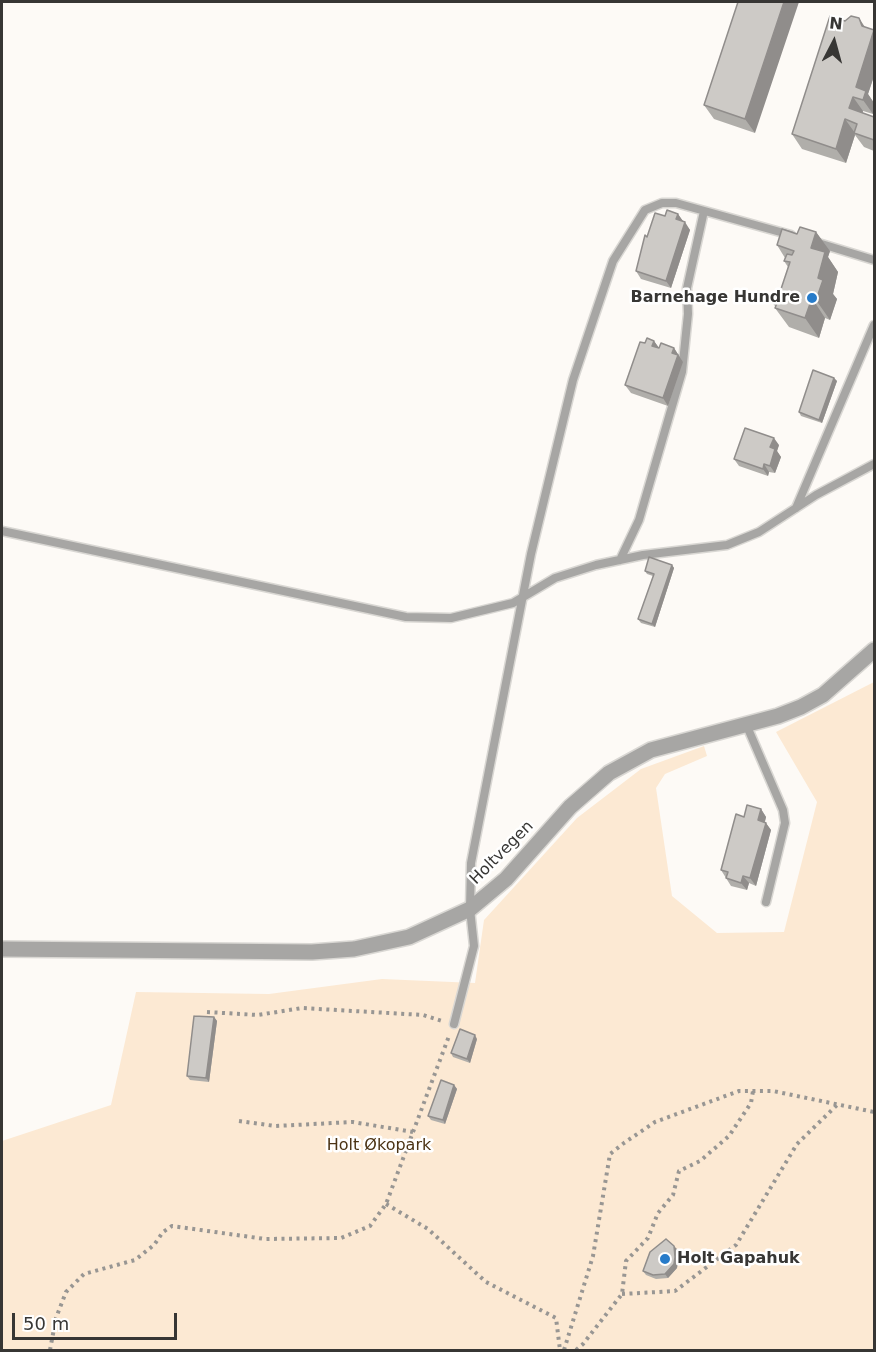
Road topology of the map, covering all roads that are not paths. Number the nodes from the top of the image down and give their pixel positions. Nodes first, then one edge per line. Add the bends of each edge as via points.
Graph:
1 (704, 211) junction
2 (795, 236) edge
3 (807, 240) edge
4 (874, 260) edge
5 (874, 325) edge
6 (874, 464) edge
7 (796, 509) junction
8 (2, 531) edge
9 (620, 560) junction
10 (525, 596) junction
11 (874, 650) edge
12 (746, 724) junction
13 (766, 902) dead end
14 (470, 909) junction
15 (2, 949) edge
16 (454, 1024) road end

1 - 2 lane
1 - 9 lane via 687,288 682,372 639,520
1 - 10 lane via 676,203 653,205 638,219 614,261 573,380 531,554
3 - 4 lane
5 - 7 lane
6 - 7 lane
7 - 9 lane via 759,532 727,545
8 - 10 lane via 406,617 472,615
9 - 10 lane via 555,578
10 - 14 lane via 471,863
11 - 12 street, Holtvegen via 823,695 778,716
12 - 13 lane via 785,823
12 - 14 street, Holtvegen via 651,750 609,773 570,807 506,879
14 - 15 street, Holtvegen via 409,937 354,949
14 - 16 lane via 474,946

